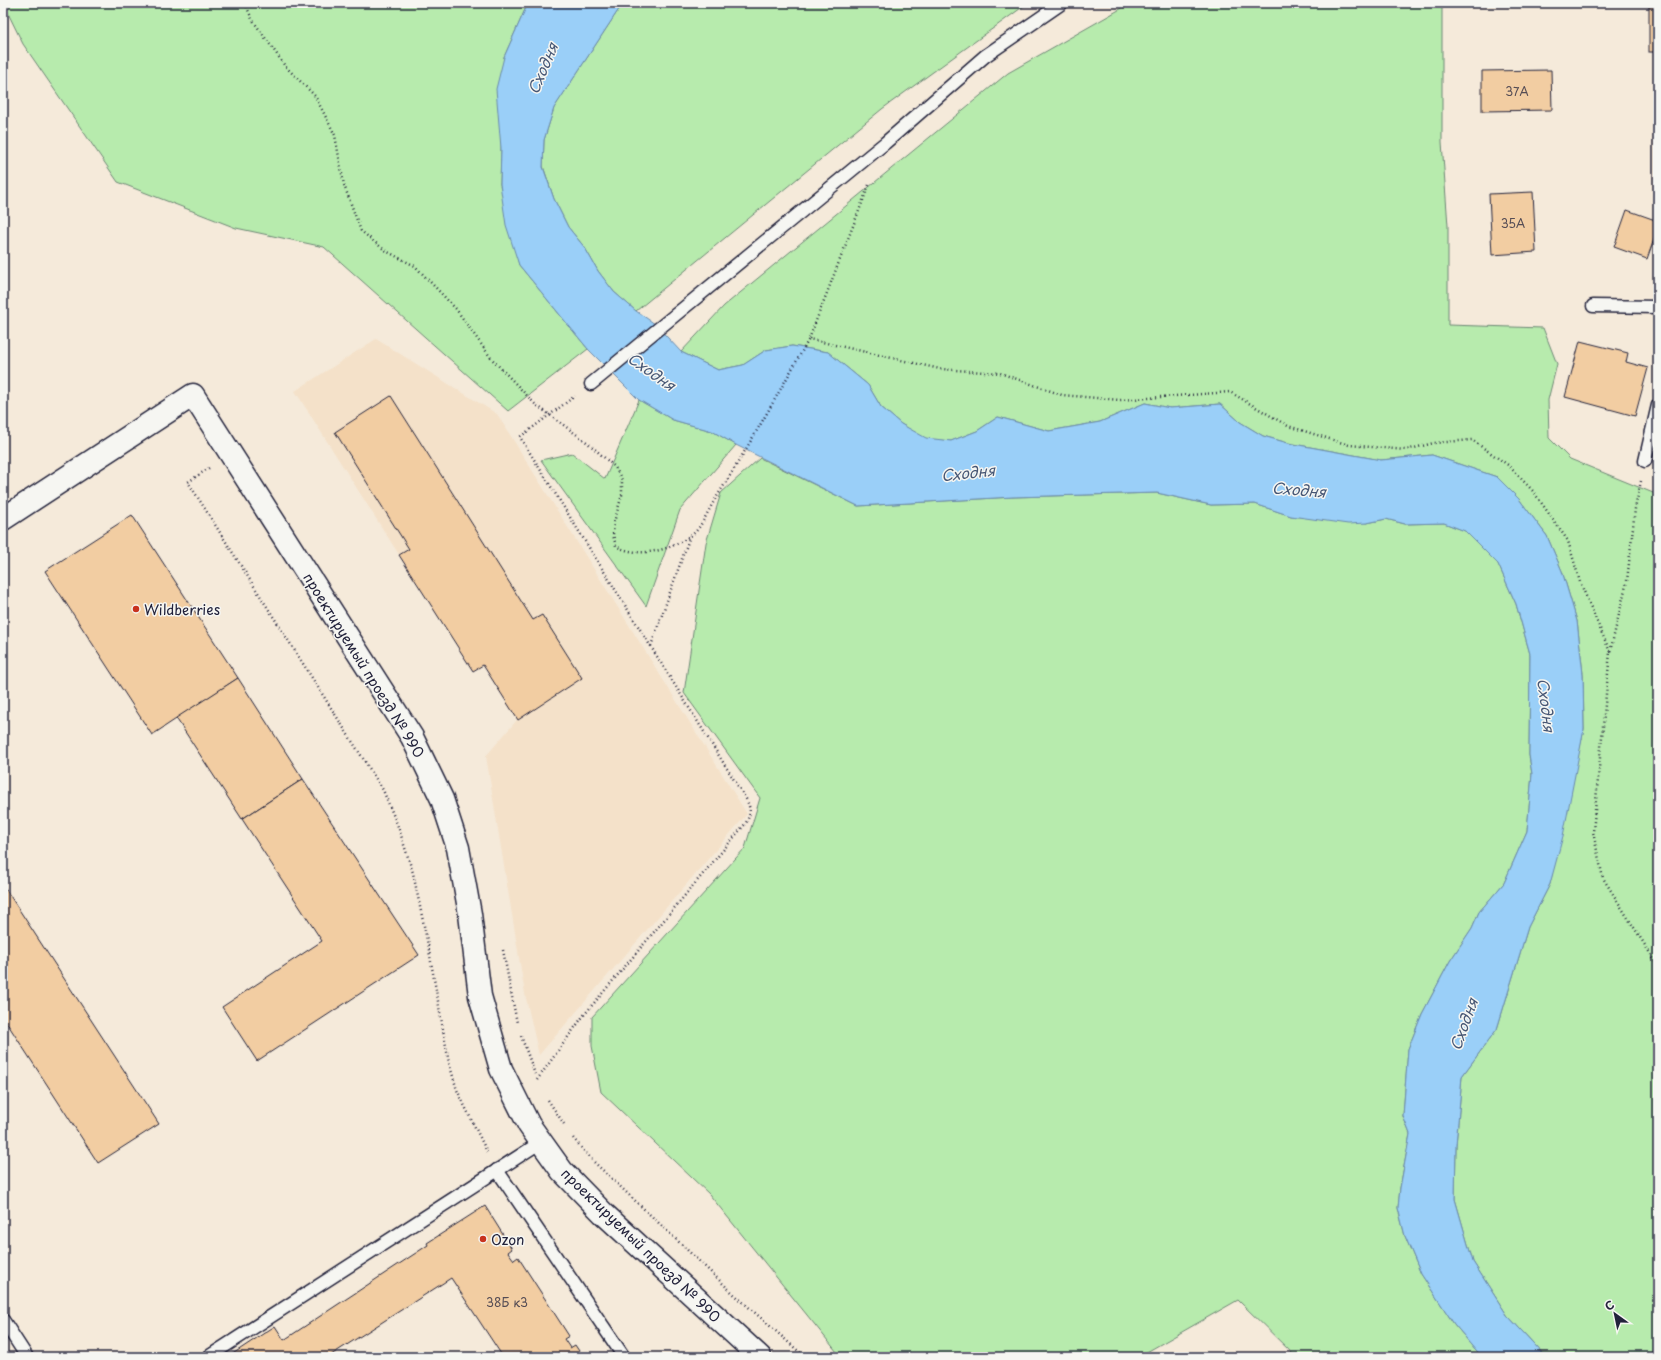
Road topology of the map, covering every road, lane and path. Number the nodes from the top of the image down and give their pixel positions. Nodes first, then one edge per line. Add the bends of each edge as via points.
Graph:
1 (245, 3) edge
2 (1062, 3) edge
3 (885, 143) junction
4 (1593, 306) dead end
5 (1658, 308) edge
6 (810, 339) junction
7 (591, 384) joint
8 (1658, 404) edge
9 (550, 415) junction
10 (1645, 461) joint
11 (3, 519) edge
12 (690, 535) junction
13 (651, 647) junction
14 (1610, 652) junction
15 (1658, 966) edge
16 (537, 1080) dead end
17 (541, 1142) junction
18 (497, 1170) junction
19 (3, 1320) edge
20 (27, 1357) edge
21 (208, 1357) edge
22 (624, 1357) edge
23 (760, 1357) edge

1 - 9 path via 252,19 285,66 315,96 335,135 344,185 361,231 386,251 414,266 456,309 491,358 535,404
2 - 3 lane via 985,56
3 - 6 path
3 - 7 lane
4 - 5 lane
6 - 12 path via 740,461 694,534
6 - 14 path via 940,369 1000,373 1062,395 1120,400 1230,392 1288,426 1349,445 1406,450 1434,442 1472,440 1508,465 1533,492 1568,541 1580,582
7 - 9 path
8 - 10 lane
9 - 12 path via 615,467 622,480 622,495 614,522 613,536 616,546 627,552 653,552
9 - 13 path via 520,437
10 - 14 path via 1635,509 1627,581
11 - 17 street, проектируемый проезд № 990 via 193,395 412,737 442,800 458,848 470,914 480,996 501,1069 528,1125
12 - 13 path
13 - 16 path via 746,799 751,814 584,1015
14 - 15 path via 1594,832 1603,878
17 - 18 lane
17 - 23 street, проектируемый проезд № 990 via 562,1171 603,1213
18 - 21 lane
18 - 22 lane
19 - 20 lane

